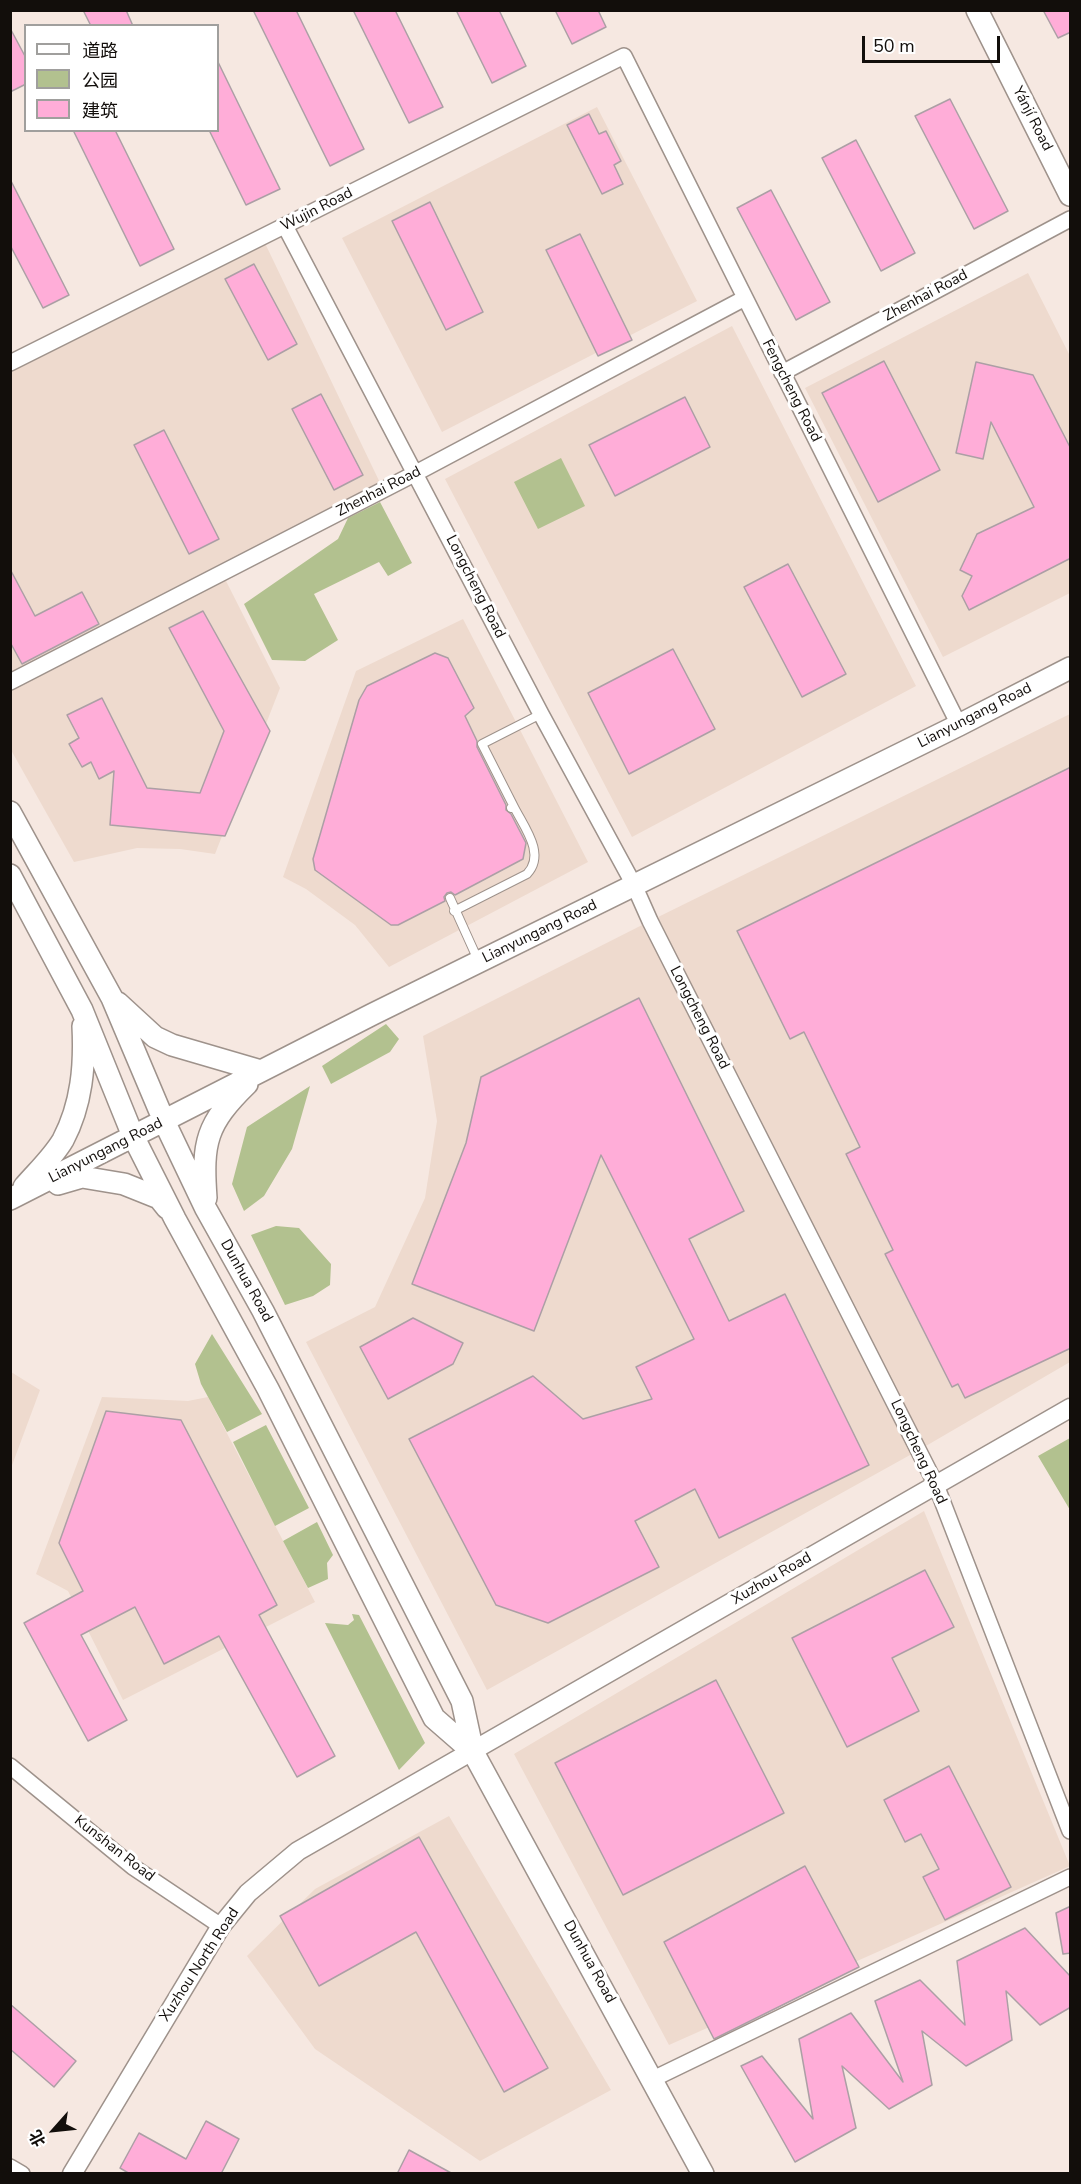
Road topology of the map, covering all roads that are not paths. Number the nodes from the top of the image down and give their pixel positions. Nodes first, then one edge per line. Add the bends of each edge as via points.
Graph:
1 (977, 10) edge
2 (624, 56) joint
3 (1071, 195) edge
4 (1071, 219) edge
5 (285, 226) junction
6 (745, 298) junction
7 (10, 363) edge
8 (782, 374) junction
9 (416, 473) junction
10 (1071, 668) edge
11 (10, 682) edge
12 (541, 714) junction
13 (959, 725) junction
14 (10, 812) edge
15 (10, 875) edge
16 (634, 885) junction
17 (450, 898) dead end
18 (454, 911) junction
19 (479, 962) junction
20 (112, 998) junction
21 (82, 1010) junction
22 (261, 1071) junction
23 (164, 1121) junction
24 (133, 1136) junction
25 (14, 1197) edge
26 (206, 1209) junction
27 (175, 1219) junction
28 (1071, 1408) edge
29 (936, 1485) junction
30 (473, 1752) junction
31 (10, 1766) edge
32 (1071, 1831) edge
33 (1071, 1877) edge
34 (221, 1926) junction
35 (653, 2079) junction
36 (10, 2168) edge
37 (22, 2174) edge
38 (72, 2174) edge
39 (703, 2174) edge

1 - 3 main road, Yánjí Road
2 - 5 street, Wujin Road
2 - 6 street, Fengcheng Road
4 - 8 street, Zhenhai Road
5 - 7 street, Wujin Road
5 - 9 street, Longcheng Road
6 - 8 street, Fengcheng Road
6 - 9 street, Zhenhai Road
8 - 13 street, Fengcheng Road
9 - 11 street, Zhenhai Road
9 - 12 street, Longcheng Road
10 - 13 main road, Lianyungang Road
12 - 16 street, Longcheng Road
12 - 18 lane via 482,744 536,852 533,868
13 - 16 main road, Lianyungang Road
14 - 20 main road, Dunhua Road
15 - 21 main road, Dunhua Road
16 - 19 main road, Lianyungang Road
16 - 29 street, Longcheng Road
17 - 18 lane
18 - 19 lane
19 - 22 main road, Lianyungang Road
20 - 22 main road via 155,1037
20 - 23 main road, Dunhua Road
21 - 24 main road, Dunhua Road
21 - 25 main road via 84,1058 80,1095 63,1140
22 - 23 main road, Lianyungang Road
22 - 26 main road via 231,1101 208,1134 204,1163
23 - 24 main road, Lianyungang Road
23 - 26 main road, Dunhua Road
24 - 25 main road, Lianyungang Road
24 - 27 main road, Dunhua Road
25 - 27 main road via 82,1177 124,1184 159,1198
26 - 30 main road, Dunhua Road via 263,1311 462,1701
27 - 30 main road, Dunhua Road via 268,1389 434,1718
28 - 29 street, Xuzhou Road
29 - 30 street, Xuzhou Road
29 - 32 street, Longcheng Road
30 - 34 street, Xuzhou North Road via 297,1851 248,1893
30 - 35 main road, Dunhua Road
31 - 34 street, Kunshan Road via 133,1867
33 - 35 street
34 - 38 street, Xuzhou North Road
35 - 39 main road, Dunhua Road
36 - 37 street

